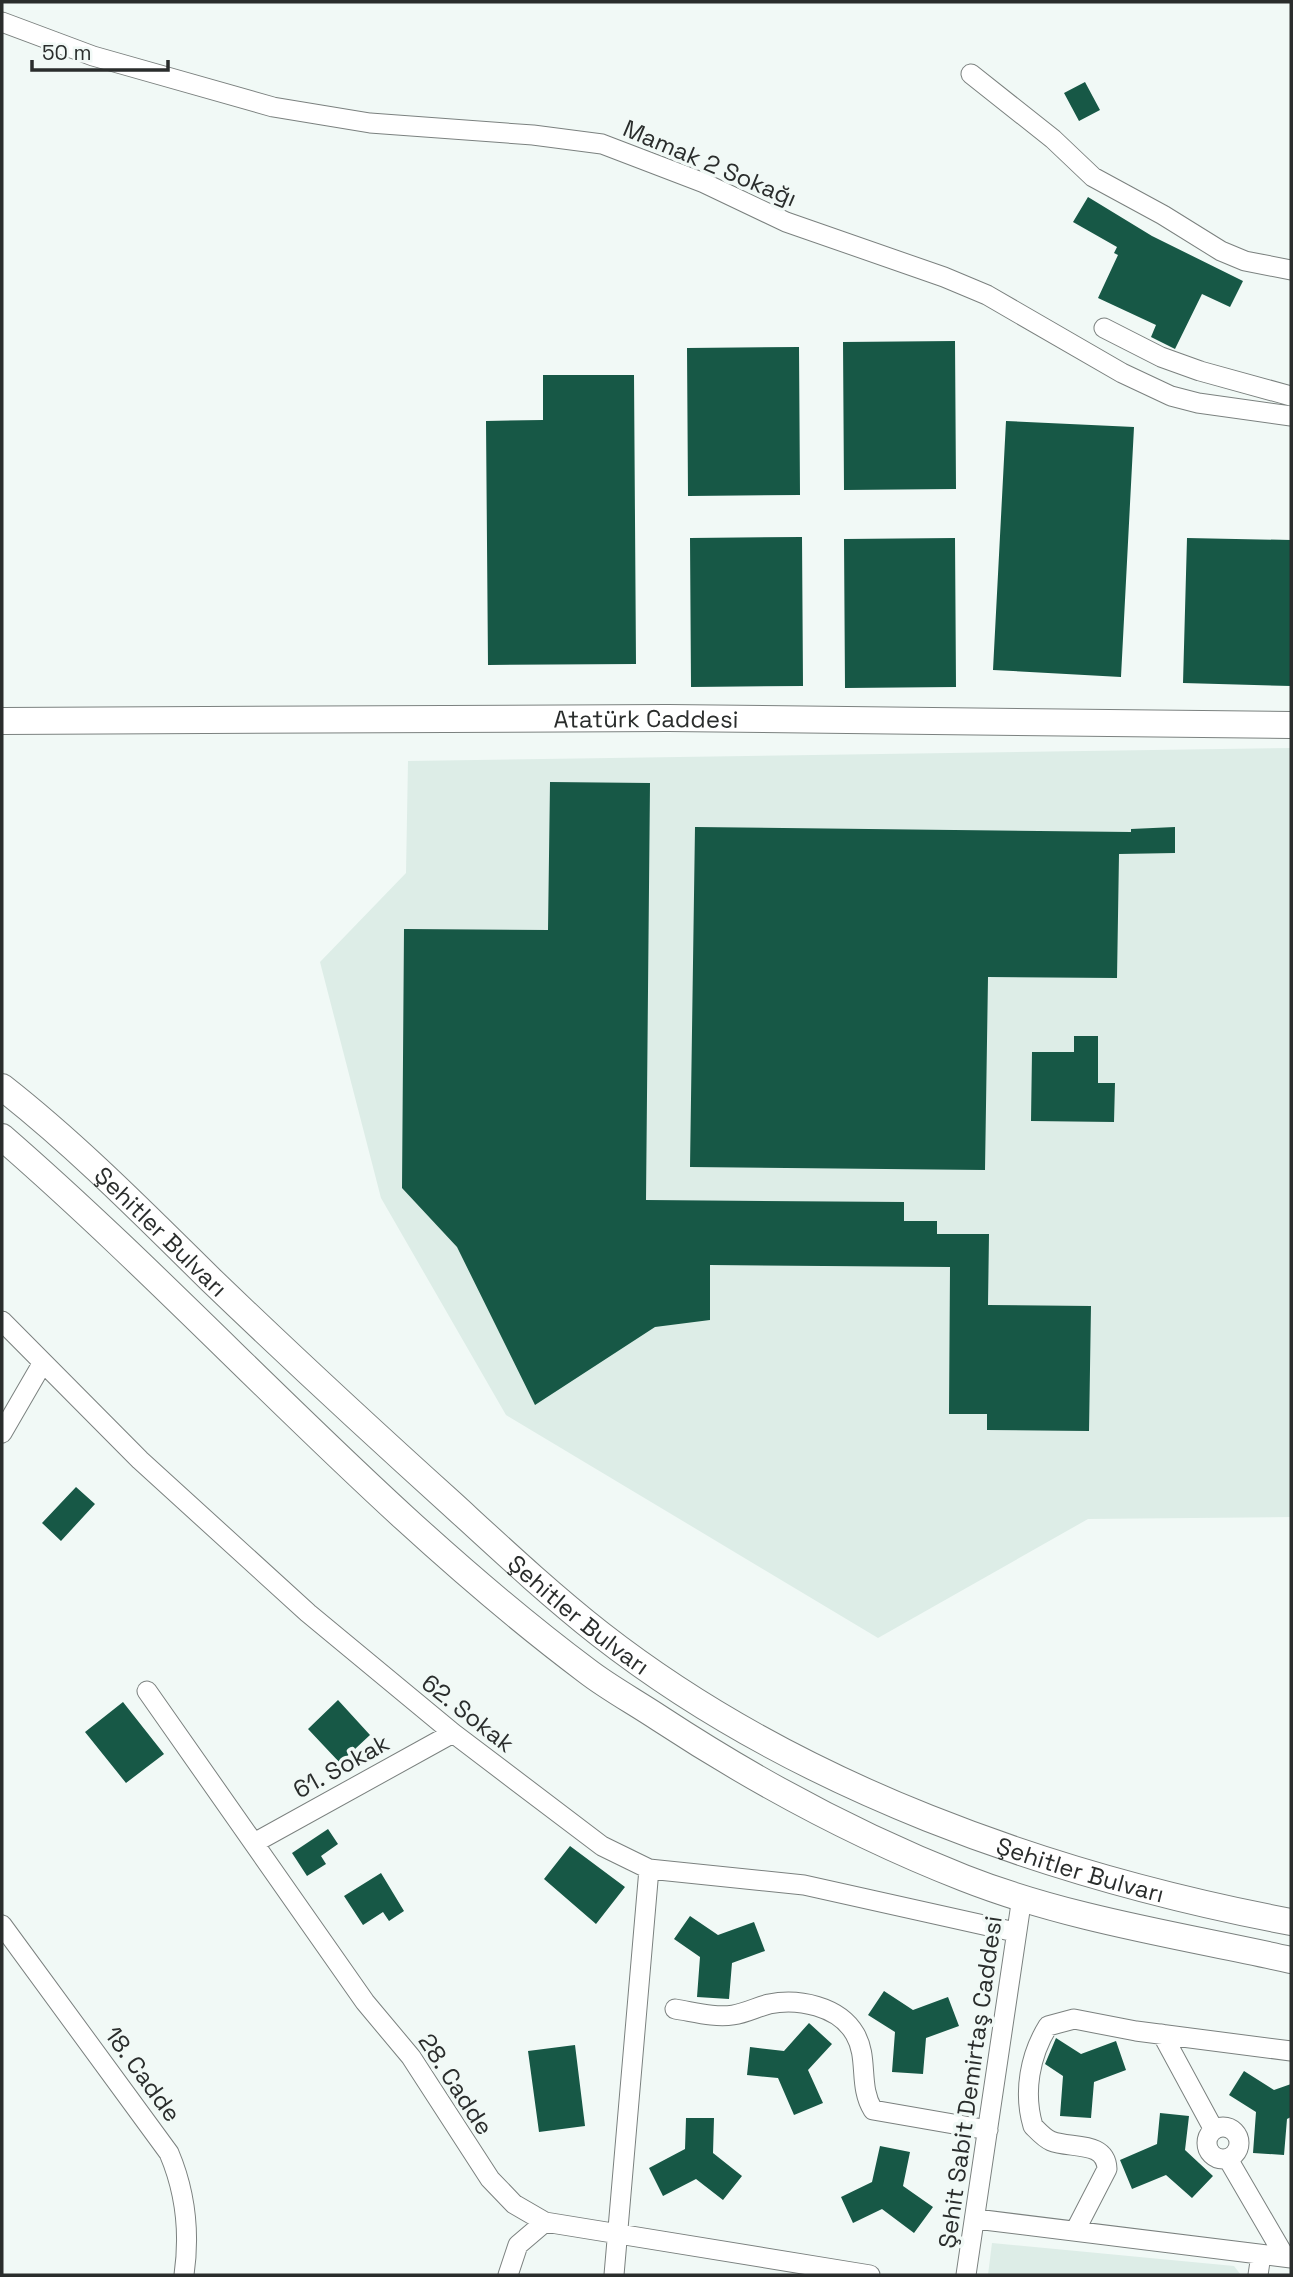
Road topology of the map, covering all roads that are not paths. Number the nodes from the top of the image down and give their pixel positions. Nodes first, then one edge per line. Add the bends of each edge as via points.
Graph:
1 (2, 22) edge
2 (971, 74) dead end
3 (1291, 270) edge
4 (1104, 328) dead end
5 (1291, 396) edge
6 (1291, 416) edge
7 (2, 721) edge
8 (1291, 725) edge
9 (2, 1087) edge
10 (2, 1137) edge
11 (2, 1321) edge
12 (42, 1364) junction
13 (2, 1433) edge
14 (147, 1692) dead end
15 (453, 1733) junction
16 (254, 1843) junction
17 (649, 1868) junction
18 (1022, 1897) junction
19 (1291, 1922) edge
20 (2, 1925) edge
21 (1014, 1932) junction
22 (1291, 1960) edge
23 (675, 2009) dead end
24 (1162, 2034) junction
25 (1291, 2051) edge
26 (988, 2130) junction
27 (976, 2219) junction
28 (545, 2222) junction
29 (1074, 2231) junction
30 (620, 2234) junction
31 (1261, 2255) junction
32 (1288, 2258) edge
33 (184, 2275) edge
34 (508, 2275) edge
35 (614, 2275) edge
36 (870, 2275) edge
37 (966, 2275) edge
38 (1258, 2275) edge

1 - 6 street, Mamak 2 Sokağı via 93,56 273,107 370,123 602,144 704,183 786,222 987,295 1171,396
2 - 3 street via 1093,177 1221,251
4 - 5 street via 1174,362
7 - 8 main road, Atatürk Caddesi via 626,718
9 - 19 main road, Şehitler Bulvarı via 105,1177 290,1355 538,1582 602,1636 660,1675 810,1764 922,1816 1054,1864 1222,1909
10 - 18 main road, Şehitler Bulvarı via 83,1207 451,1559 590,1674 787,1796 924,1861
11 - 12 street, 62. Sokak
12 - 13 street
12 - 15 street, 62. Sokak via 214,1530
14 - 16 street, 28. Cadde
15 - 16 street, 61. Sokak
15 - 17 street, 62. Sokak via 602,1846
16 - 28 street, 28. Cadde via 365,2002 411,2057 490,2179 514,2204
17 - 21 street, 62. Sokak via 804,1885
17 - 30 street
18 - 21 street, Şehit Sabit Demirtaş Caddesi
18 - 22 main road, Şehitler Bulvarı
20 - 33 street, 18. Cadde via 169,2153 179,2177 187,2222
21 - 26 street, Şehit Sabit Demirtaş Caddesi
23 - 26 street via 733,2015 768,2004 793,2001 814,2005 853,2030 863,2055 866,2099 873,2110
24 - 25 street
24 - 29 street via 1059,2020 1048,2025 1034,2050 1033,2126 1049,2141 1097,2150 1107,2161
24 - 32 street via 1214,2130 1230,2129 1237,2136 1237,2152 1228,2159
26 - 27 street, Şehit Sabit Demirtaş Caddesi
27 - 29 street
27 - 37 street, Şehit Sabit Demirtaş Caddesi
28 - 30 street, 28. Cadde
28 - 34 street via 518,2245
29 - 31 street
30 - 35 street
30 - 36 street, 28. Cadde
31 - 32 street
31 - 38 street

